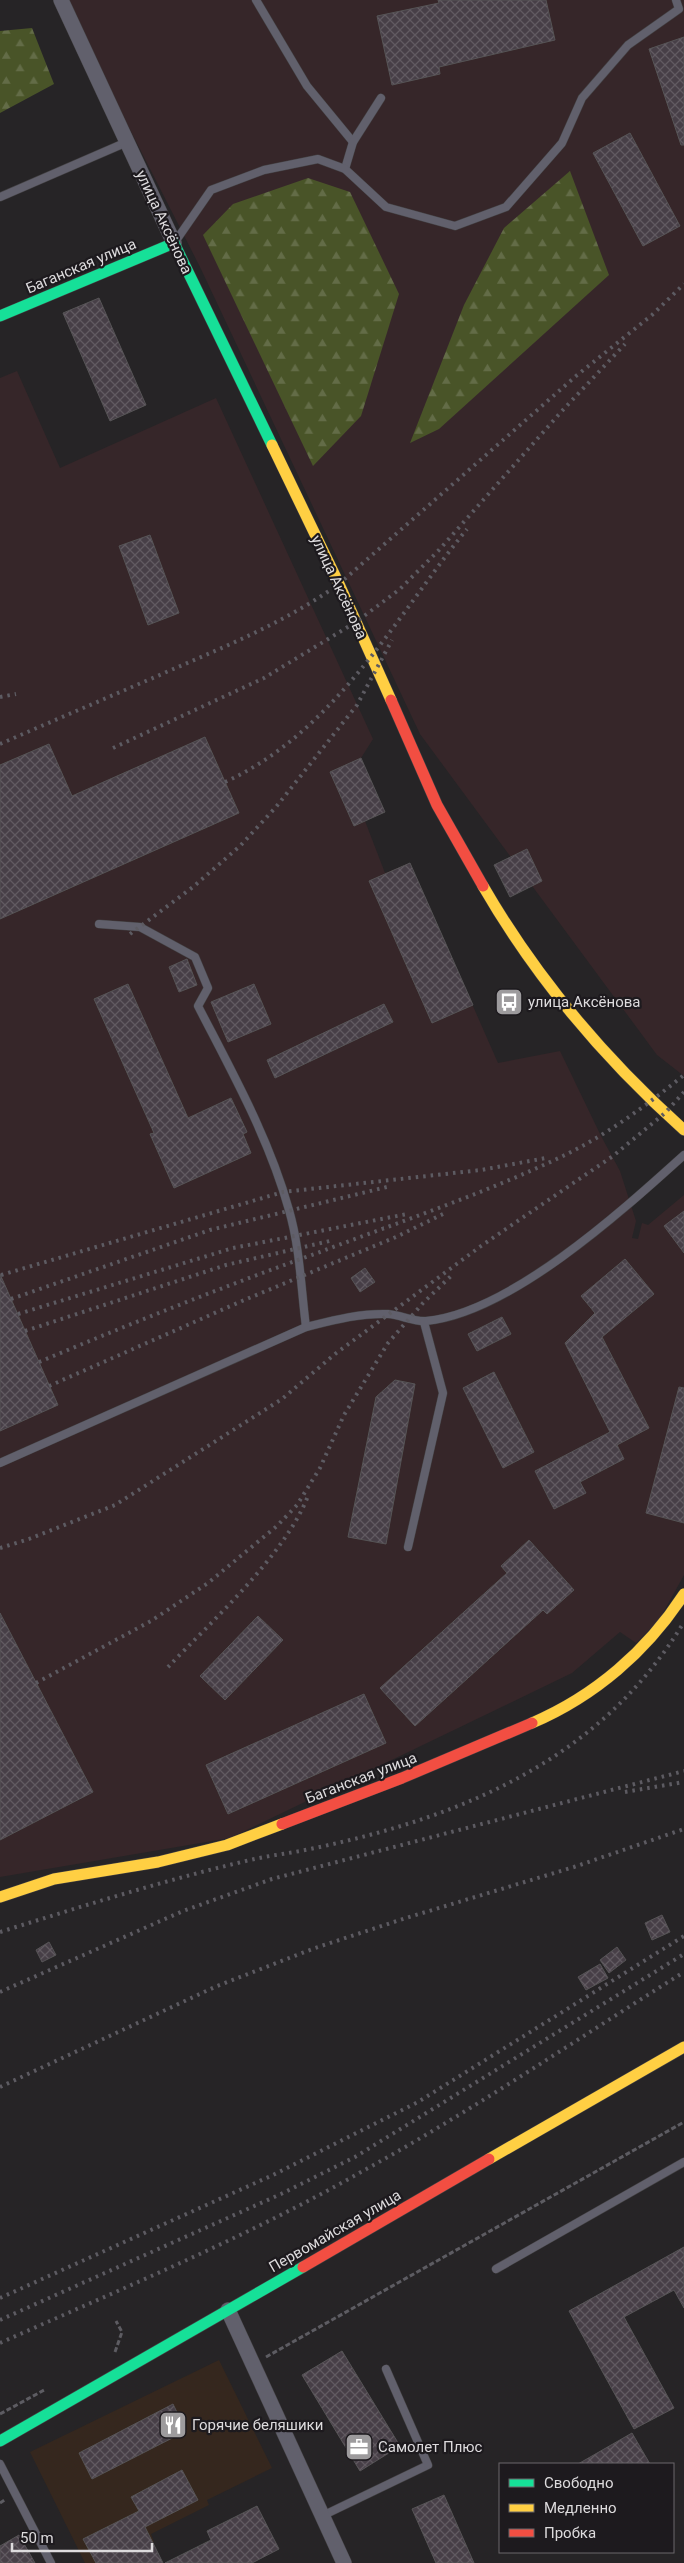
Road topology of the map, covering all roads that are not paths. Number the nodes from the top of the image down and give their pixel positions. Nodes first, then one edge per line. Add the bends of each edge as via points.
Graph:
1 (61, 0) edge
2 (256, 0) edge
3 (676, 0) edge
4 (381, 98) dead end
5 (127, 142) junction
6 (353, 142) junction
7 (345, 169) junction
8 (0, 197) edge
9 (174, 243) junction
10 (0, 316) edge
11 (99, 924) dead end
12 (684, 1130) edge
13 (684, 1155) edge
14 (424, 1322) junction
15 (306, 1327) junction
16 (0, 1464) edge
17 (408, 1547) dead end
18 (684, 1594) edge
19 (0, 1897) edge
20 (684, 2047) edge
21 (684, 2162) edge
22 (496, 2269) dead end
23 (228, 2310) junction
24 (386, 2369) dead end
25 (0, 2441) edge
26 (0, 2464) edge
27 (322, 2516) junction
28 (51, 2563) edge
29 (344, 2563) edge

1 - 5 street, улица Аксёнова
2 - 6 lane via 307,86
3 - 7 lane via 679,9 628,45 582,98 562,143 506,207 455,226 386,207
4 - 6 lane
5 - 8 lane
5 - 9 street, улица Аксёнова
6 - 7 lane
7 - 9 lane via 318,159 264,170 210,190
9 - 10 street, Баганская улица
9 - 12 street, улица Аксёнова via 338,584 437,805 502,918 590,1035
11 - 15 lane via 140,927 195,957 208,988 198,1006 250,1108 290,1211 296,1236
13 - 14 lane via 567,1253 520,1284 467,1311
14 - 15 lane via 390,1314 352,1315
14 - 17 lane via 443,1393
15 - 16 lane
18 - 19 street, Баганская улица via 665,1623 637,1653 590,1692 555,1713 402,1778 227,1845 158,1862 54,1879
20 - 23 street, Первомайская улица
21 - 22 lane
23 - 25 street, Первомайская улица
23 - 27 street
24 - 27 lane via 428,2465
26 - 28 lane
27 - 29 street

